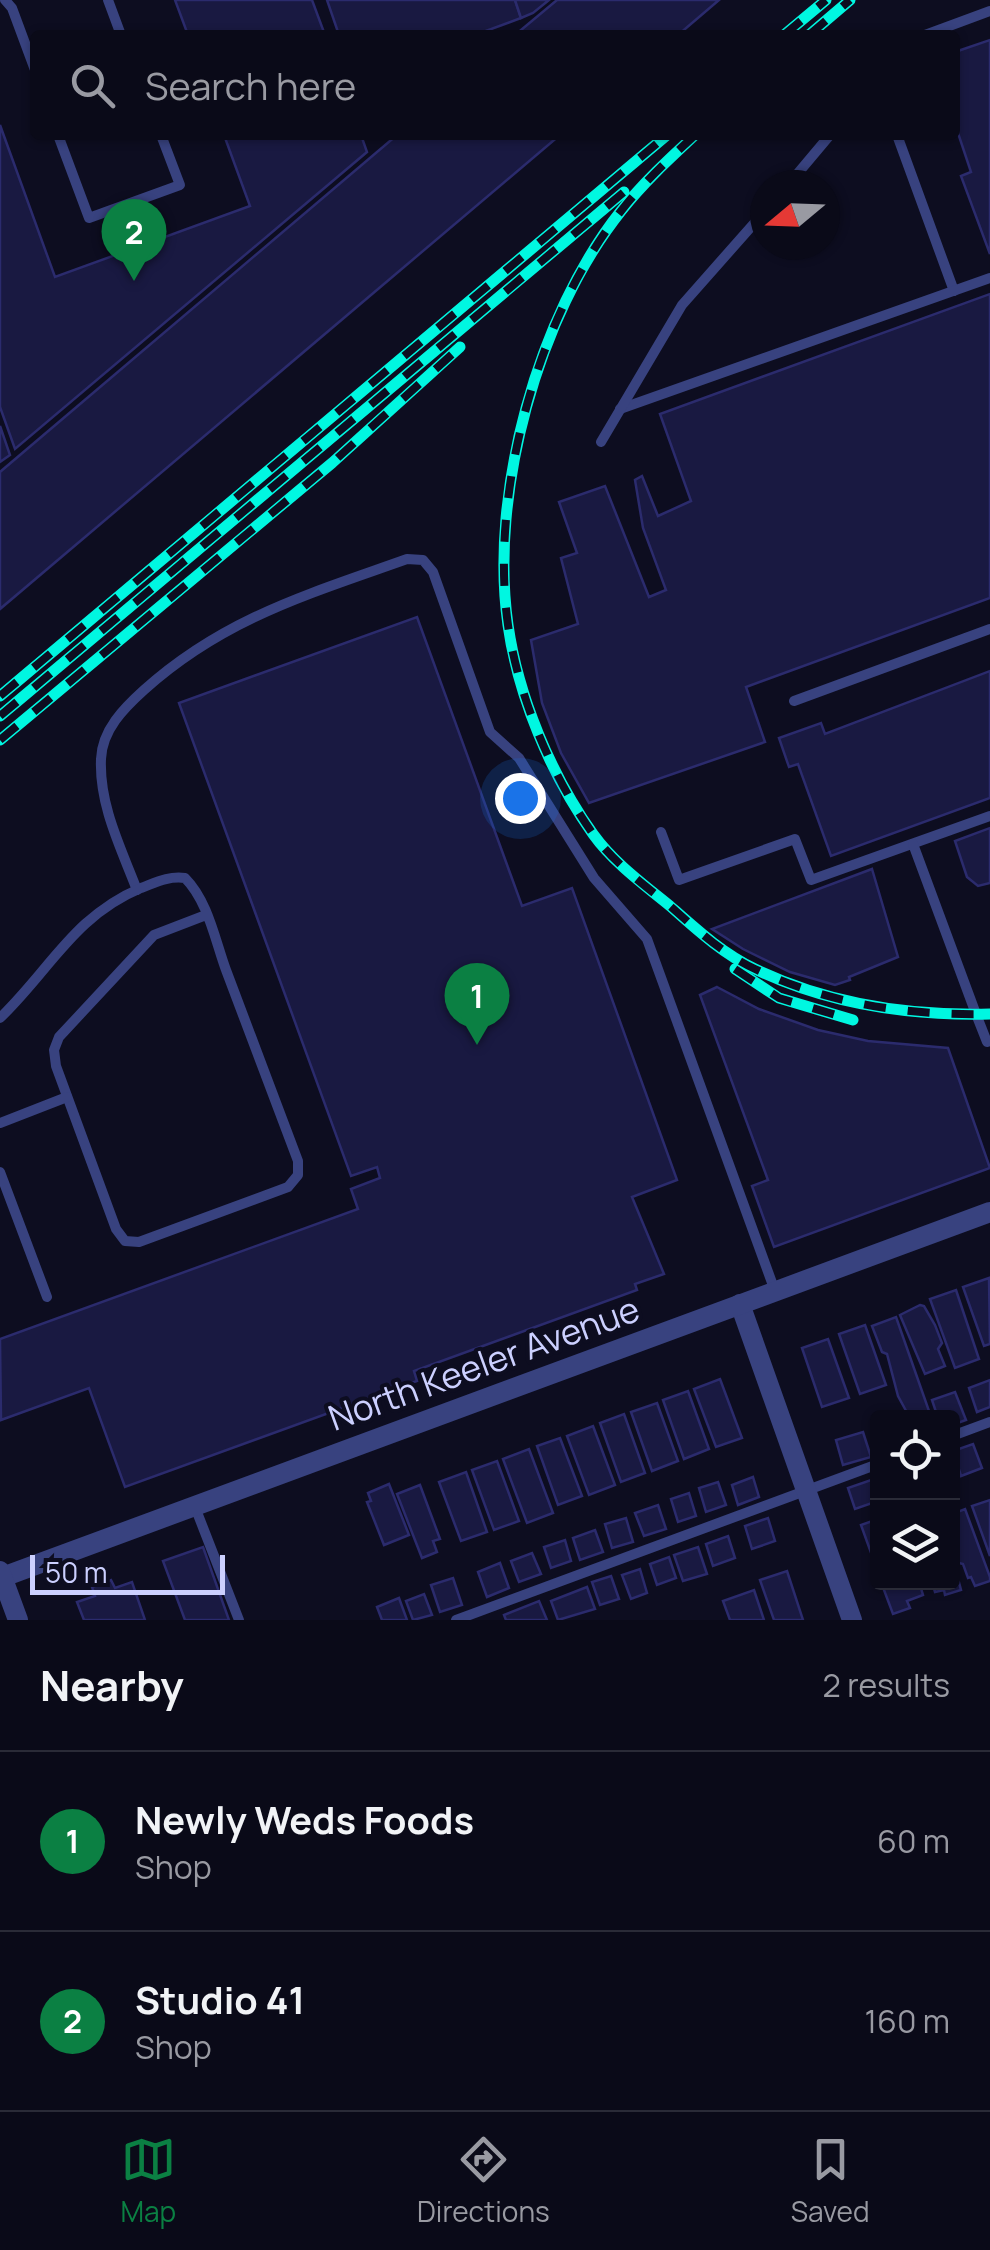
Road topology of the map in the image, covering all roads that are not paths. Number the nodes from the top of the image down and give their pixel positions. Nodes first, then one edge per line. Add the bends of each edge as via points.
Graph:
1 (5, 0) edge
2 (108, 0) edge
3 (990, 12) edge
4 (120, 30) edge
5 (938, 30) edge
6 (30, 57) edge
7 (60, 140) edge
8 (162, 140) edge
9 (826, 140) edge
10 (898, 140) edge
11 (801, 170) edge
12 (750, 228) edge
13 (990, 278) edge
14 (954, 291) junction
15 (620, 409) junction
16 (601, 442) dead end
17 (990, 629) edge
18 (794, 701) dead end
19 (990, 816) edge
20 (661, 832) dead end
21 (913, 844) junction
22 (137, 890) junction
23 (206, 916) junction
24 (0, 1018) edge
25 (990, 1041) edge
26 (67, 1097) junction
27 (0, 1123) edge
28 (0, 1172) edge
29 (990, 1212) edge
30 (774, 1292) junction
31 (46, 1298) dead end
32 (740, 1304) junction
33 (990, 1422) edge
34 (960, 1433) edge
35 (870, 1467) edge
36 (806, 1490) junction
37 (195, 1506) junction
38 (1, 1576) edge
39 (18, 1620) edge
40 (239, 1620) edge
41 (456, 1620) edge
42 (852, 1620) edge

1 - 6 lane
2 - 4 lane
3 - 5 lane
7 - 8 lane via 88,218 180,185
9 - 11 lane
10 - 14 lane
12 - 15 lane via 682,305
13 - 14 lane
14 - 15 lane
15 - 16 lane
17 - 18 lane
19 - 21 lane
20 - 21 lane via 679,880 795,839 811,880
21 - 25 lane
22 - 23 lane via 170,876 185,878
22 - 24 lane via 90,916
22 - 30 lane via 104,802 101,755 118,714 181,657 264,610 407,559 423,560 490,732 520,758 594,878 647,940
23 - 26 lane via 154,935 60,1037 54,1050
23 - 26 lane via 298,1175 288,1187 139,1242 125,1241
26 - 27 lane
28 - 31 lane
29 - 30 street, North Keeler Avenue
30 - 32 street, North Keeler Avenue
32 - 36 street
32 - 37 street, North Keeler Avenue
33 - 34 lane
35 - 36 lane
36 - 41 lane
36 - 42 street
37 - 38 street, North Keeler Avenue
37 - 40 lane
38 - 39 street

